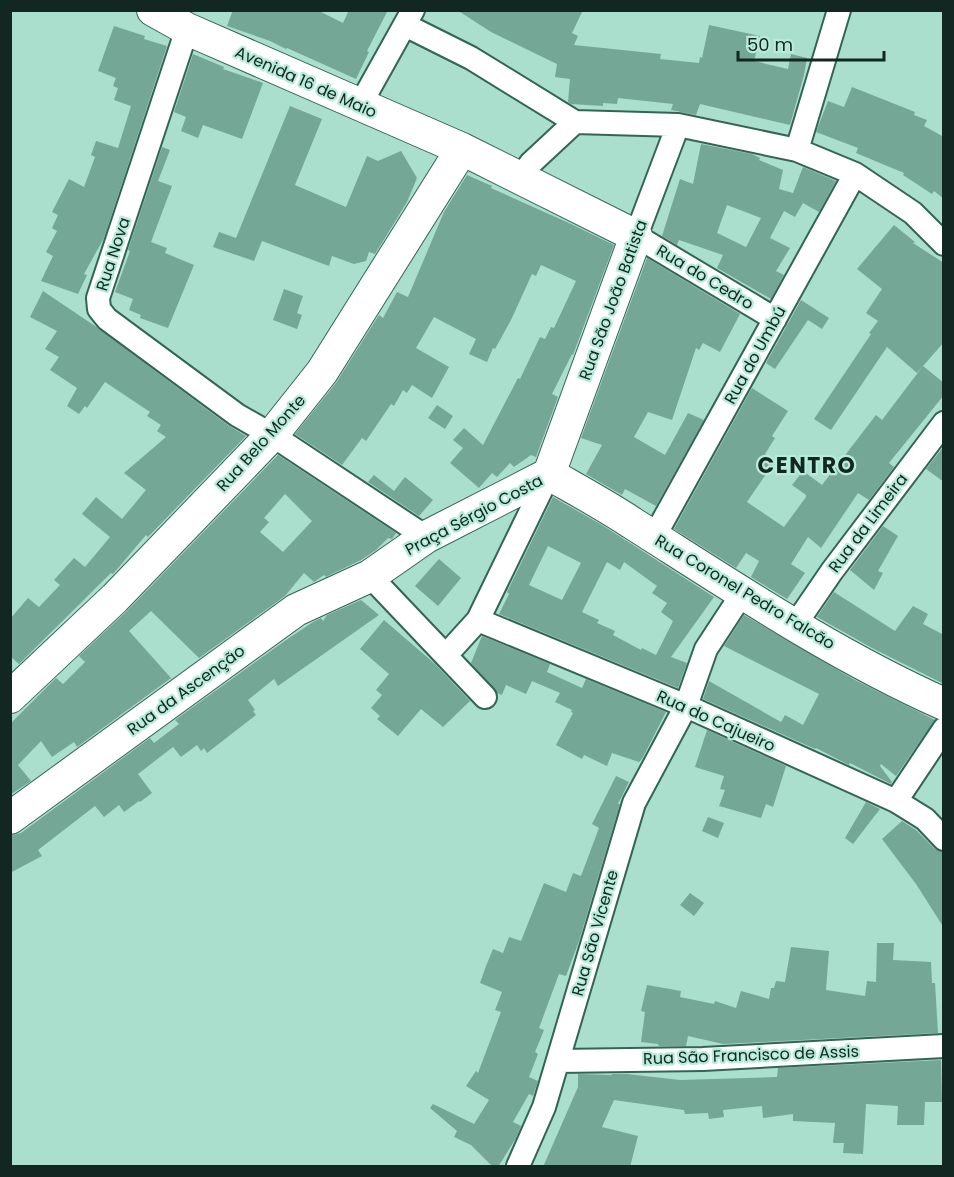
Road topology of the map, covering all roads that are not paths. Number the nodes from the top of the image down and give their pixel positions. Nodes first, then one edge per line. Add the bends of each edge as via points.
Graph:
1 (153, 10) edge
2 (839, 10) edge
3 (409, 18) edge
4 (187, 29) junction
5 (360, 105) junction
6 (575, 122) junction
7 (678, 125) junction
8 (462, 149) junction
9 (797, 150) junction
10 (855, 174) junction
11 (520, 178) junction
12 (636, 236) junction
13 (944, 244) edge
14 (775, 319) junction
15 (944, 423) edge
16 (272, 435) junction
17 (549, 474) junction
18 (426, 537) junction
19 (654, 537) junction
20 (370, 576) junction
21 (742, 594) junction
22 (478, 620) junction
23 (795, 625) junction
24 (445, 654) junction
25 (10, 697) edge
26 (484, 698) dead end
27 (944, 704) edge
28 (686, 706) junction
29 (944, 729) edge
30 (896, 801) junction
31 (10, 818) edge
32 (944, 839) edge
33 (944, 1047) edge
34 (558, 1061) junction
35 (519, 1167) edge

1 - 4 street, Avenida 16 de Maio
2 - 9 street
3 - 5 street
3 - 6 street
4 - 5 street, Avenida 16 de Maio
4 - 16 street, Rua Nova via 98,298 99,309 107,319 237,415
5 - 8 street, Avenida 16 de Maio
6 - 7 street
6 - 11 street
7 - 9 street
7 - 12 street, Rua São João Batista
8 - 11 street, Avenida 16 de Maio
8 - 16 street, Rua Belo Monte via 322,372
9 - 10 street
10 - 13 street via 913,213
10 - 14 street, Rua do Umbú
11 - 12 street, Avenida 16 de Maio
12 - 14 street, Rua do Cedro
12 - 17 street, Rua São João Batista
14 - 19 street, Rua do Umbú
15 - 23 street, Rua da Limeira
16 - 18 street
16 - 25 street, Rua Belo Monte via 115,598
17 - 18 street, Praça Sérgio Costa
17 - 19 street, Rua Coronel Pedro Falcão
17 - 22 street
18 - 20 street, Praça Sérgio Costa
19 - 21 street, Rua Coronel Pedro Falcão
20 - 24 street
20 - 31 street, Rua da Ascenção via 296,610
21 - 23 street, Rua Coronel Pedro Falcão
21 - 28 street, Rua São Vicente via 706,649
22 - 24 street
22 - 28 street, Rua do Cajueiro
23 - 27 street, Rua Coronel Pedro Falcão
24 - 26 street
28 - 30 street, Rua do Cajueiro
28 - 34 street, Rua São Vicente via 634,803
29 - 30 street
30 - 32 street, Rua do Cajueiro via 925,819
33 - 34 street, Rua São Francisco de Assis via 703,1059
34 - 35 street, Rua São Vicente

